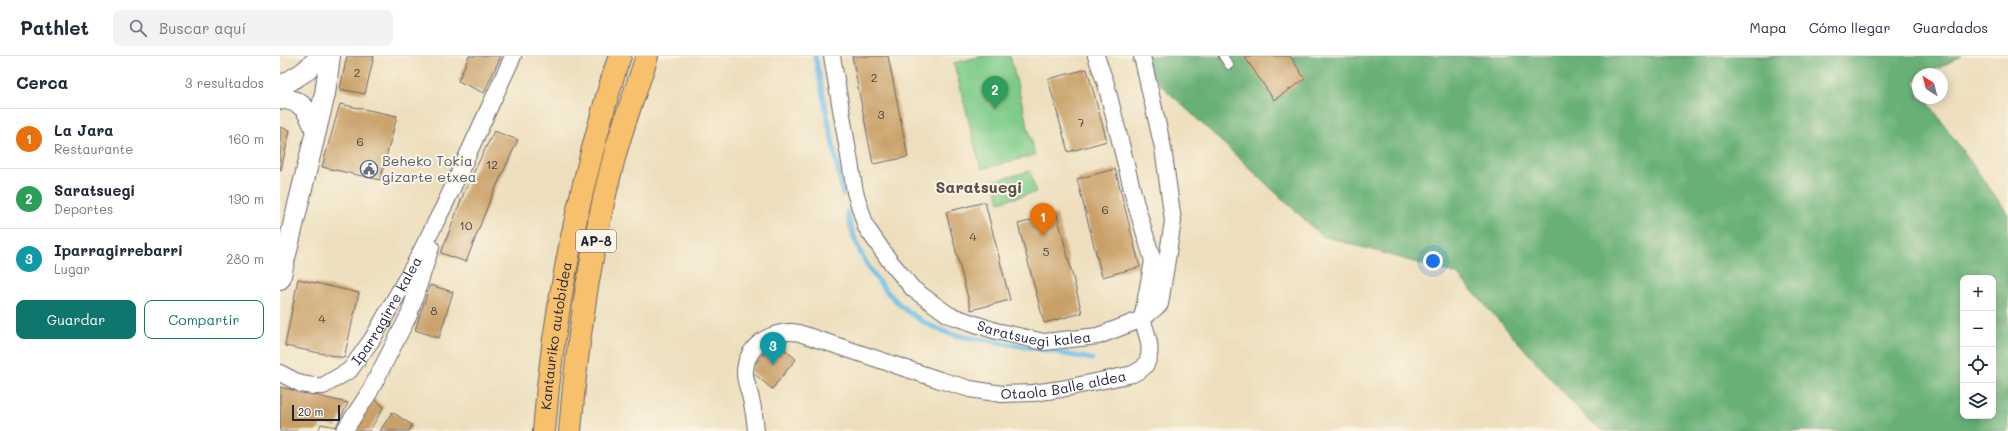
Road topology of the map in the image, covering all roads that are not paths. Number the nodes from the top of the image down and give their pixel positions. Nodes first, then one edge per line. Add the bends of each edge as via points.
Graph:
1 (321, 56) edge
2 (330, 56) edge
3 (513, 56) edge
4 (620, 56) edge
5 (647, 56) edge
6 (832, 56) edge
7 (1096, 56) edge
8 (1142, 56) edge
9 (1223, 56) edge
10 (1229, 65) dead end
11 (280, 87) edge
12 (280, 99) edge
13 (316, 131) junction
14 (445, 204) junction
15 (280, 279) edge
16 (1142, 319) junction
17 (280, 373) edge
18 (344, 431) edge
19 (544, 431) edge
20 (570, 431) edge
21 (756, 431) edge

1 - 11 street via 304,72
2 - 13 street via 325,94
3 - 14 street, Iparragirre kalea
4 - 19 highway, Kantauriko autobidea / AP-8 via 576,213 549,374
5 - 20 highway, Kantauriko autobidea / AP-8 via 615,154 594,250 580,334
6 - 16 street, Saratsuegi kalea via 855,192 866,227 913,289 949,315 996,331 1044,342 1098,336
7 - 16 street via 1106,84 1153,261
8 - 16 street via 1163,148 1173,221 1160,304
9 - 10 lane
12 - 13 street via 289,99 301,105 309,113
13 - 15 street
14 - 17 street, Iparragirre kalea via 373,338 350,370 323,386 301,384
14 - 18 street, Iparragirre kalea via 409,315 369,393
16 - 21 street, Otaola Balle aldea via 1149,338 1150,352 1144,367 1133,374 1033,393 1002,394 970,388 792,331 772,335 764,338 755,348 746,365 746,382

